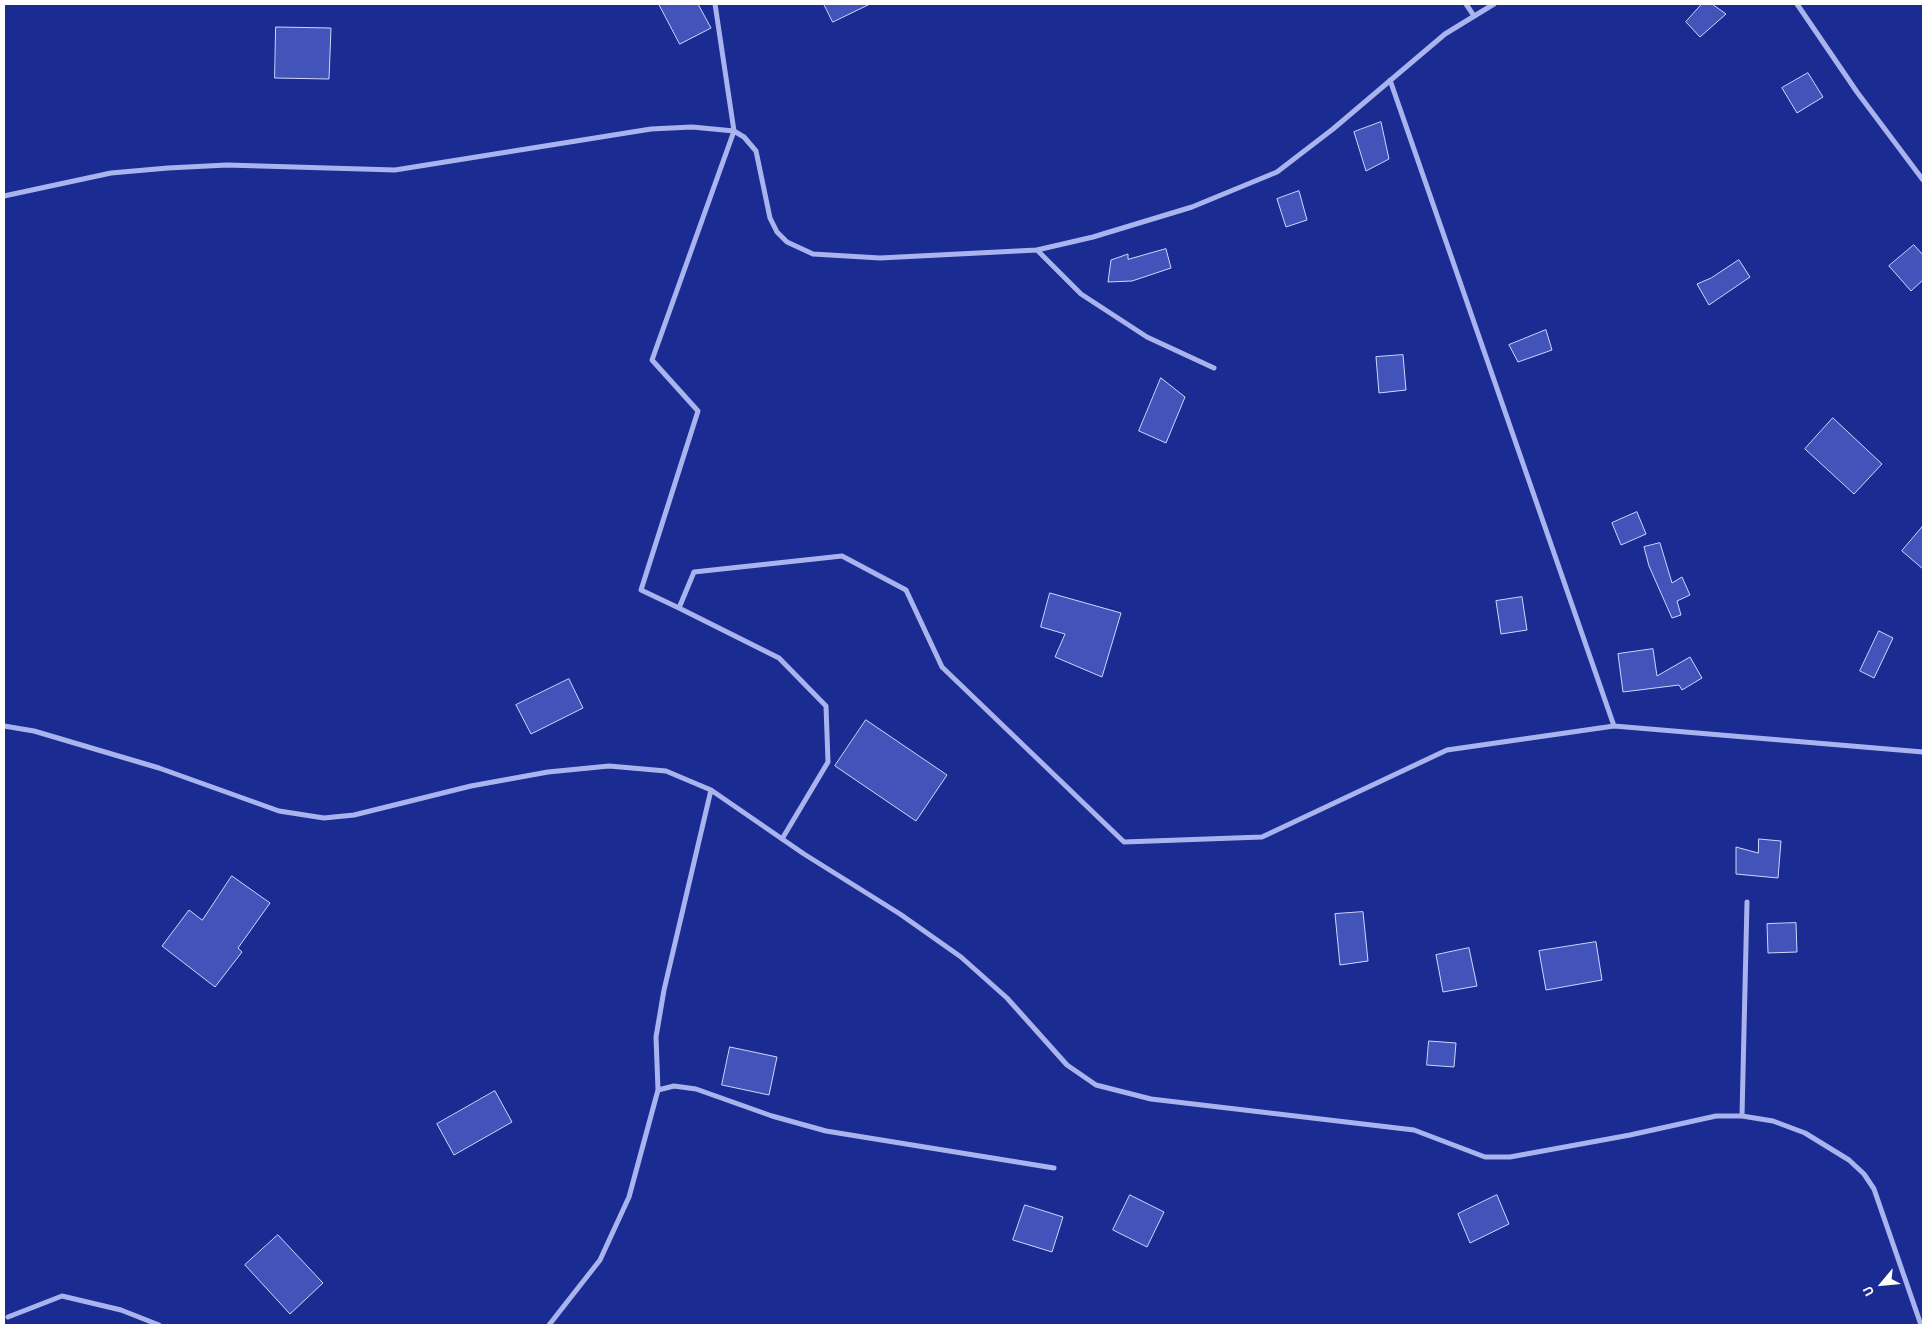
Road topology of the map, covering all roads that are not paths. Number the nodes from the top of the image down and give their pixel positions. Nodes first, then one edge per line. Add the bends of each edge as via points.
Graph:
1 (715, 4) edge
2 (1466, 4) edge
3 (1494, 4) edge
4 (1797, 4) edge
5 (1474, 16) junction
6 (1390, 80) junction
7 (734, 130) junction
8 (1923, 180) edge
9 (4, 196) edge
10 (1037, 250) junction
11 (1214, 368) dead end
12 (679, 608) junction
13 (4, 726) edge
14 (1614, 726) junction
15 (1923, 752) edge
16 (711, 790) junction
17 (782, 839) junction
18 (1747, 902) dead end
19 (658, 1090) junction
20 (1742, 1116) junction
21 (1054, 1168) dead end
22 (8, 1317) dead end
23 (159, 1325) edge
24 (549, 1325) edge
25 (1921, 1325) edge

1 - 7 street
2 - 5 street
3 - 5 street
4 - 8 street
5 - 6 street via 1445,34
6 - 10 street via 1277,172 1192,207
6 - 14 street
7 - 9 street via 651,129 395,170 227,165 111,173
7 - 10 street via 756,151 770,218 778,232 787,242 813,254 880,258
7 - 12 street via 652,360 698,411 641,590
10 - 11 street via 1081,294 1146,337
12 - 14 street via 694,572 842,556 906,590 942,667 1124,842 1262,837 1447,750
12 - 17 street via 778,658 826,706 828,762
13 - 16 street via 34,731 159,768 279,811 324,818 354,815 471,786 610,766 666,772
14 - 15 street
16 - 17 street
16 - 19 street via 664,990 656,1037
17 - 20 street via 961,957 1006,998 1068,1065 1096,1085 1122,1093 1414,1130 1485,1156 1510,1157 1716,1116
18 - 20 street
19 - 21 street via 674,1086 696,1089 826,1131
19 - 24 street via 629,1197 600,1260
20 - 25 street via 1773,1121 1805,1133 1849,1160 1864,1174 1881,1206
22 - 23 street via 62,1296 121,1310

